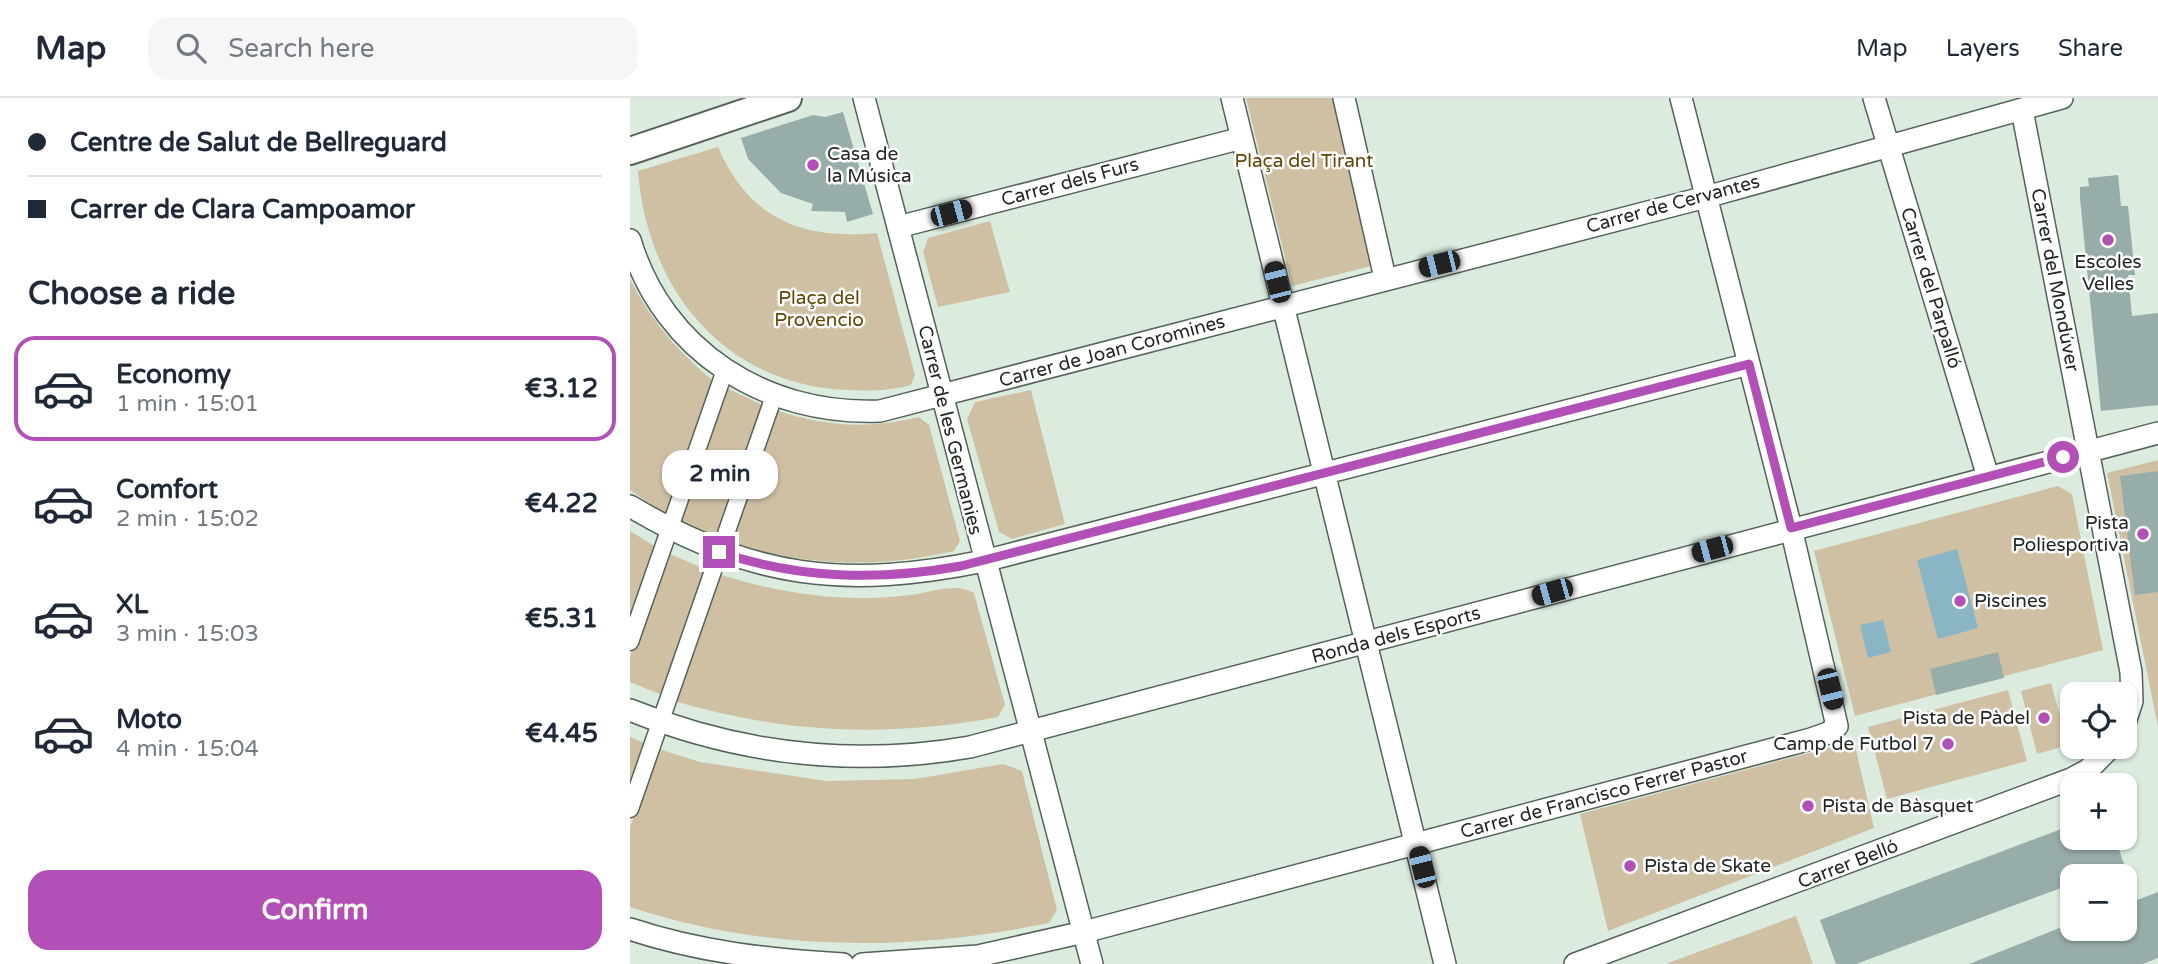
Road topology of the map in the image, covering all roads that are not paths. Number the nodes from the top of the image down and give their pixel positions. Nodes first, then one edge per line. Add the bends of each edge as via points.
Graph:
1 (788, 98) edge
2 (864, 98) edge
3 (1232, 98) edge
4 (1344, 98) edge
5 (1681, 98) edge
6 (1874, 98) edge
7 (2059, 98) edge
8 (2022, 110) junction
9 (1242, 138) junction
10 (1888, 146) junction
11 (630, 150) edge
12 (1706, 197) junction
13 (898, 227) junction
14 (630, 240) edge
15 (1385, 278) junction
16 (1283, 306) junction
17 (1749, 364) junction
18 (725, 370) junction
19 (774, 396) junction
20 (942, 397) junction
21 (2158, 433) edge
22 (2087, 450) junction
23 (1325, 474) junction
24 (1988, 477) junction
25 (630, 506) edge
26 (1791, 528) junction
27 (669, 530) junction
28 (719, 552) junction
29 (984, 561) junction
30 (630, 642) edge
31 (1367, 643) junction
32 (2131, 682) edge
33 (630, 710) edge
34 (660, 722) junction
35 (1031, 733) junction
36 (2099, 759) edge
37 (630, 809) edge
38 (1416, 843) junction
39 (630, 929) edge
40 (1084, 932) junction
41 (843, 964) edge
42 (862, 964) edge
43 (1092, 964) edge
44 (1445, 964) edge
45 (1575, 964) edge

1 - 11 street
2 - 13 street, Carrer de les Germanies
3 - 9 street
4 - 15 street
5 - 12 street
6 - 10 street, Carrer del Parpalló
7 - 8 street, Carrer de Cervantes
8 - 10 street, Carrer de Cervantes
8 - 22 street, Carrer del Mondúver
9 - 13 street, Carrer dels Furs
9 - 16 street
10 - 12 street, Carrer de Cervantes
10 - 24 street, Carrer del Parpalló
12 - 15 street, Carrer de Cervantes
12 - 17 street
13 - 20 street, Carrer de les Germanies
14 - 18 street via 652,293 670,320
15 - 16 street, Carrer de Cervantes
16 - 20 street, Carrer de Joan Coromines
16 - 23 street
17 - 23 street
17 - 26 street
18 - 19 street
18 - 27 street
19 - 20 street via 857,412
19 - 28 street
20 - 29 street, Carrer de les Germanies
21 - 22 street, Ronda dels Esports
22 - 24 street, Ronda dels Esports
22 - 32 street, Carrer del Mondúver
23 - 29 street
23 - 31 street
24 - 26 street, Ronda dels Esports
25 - 27 street
26 - 31 street, Ronda dels Esports
26 - 38 street, Carrer de Francisco Ferrer Pastor via 1837,726 1811,738
27 - 28 street
27 - 30 street
28 - 29 street via 778,569 858,577 934,571
28 - 34 street
29 - 35 street, Carrer de les Germanies
31 - 35 street, Ronda dels Esports
31 - 38 street
33 - 34 street, Ronda dels Esports
34 - 35 street, Ronda dels Esports via 743,745 820,756 938,752
34 - 37 street
35 - 40 street, Carrer de les Germanies
36 - 45 street, Carrer Belló via 2071,779
38 - 40 street, Carrer de Francisco Ferrer Pastor
38 - 44 street
39 - 41 street via 703,948 782,961
40 - 42 street, Carrer de Francisco Ferrer Pastor via 978,956
40 - 43 street, Carrer de les Germanies

